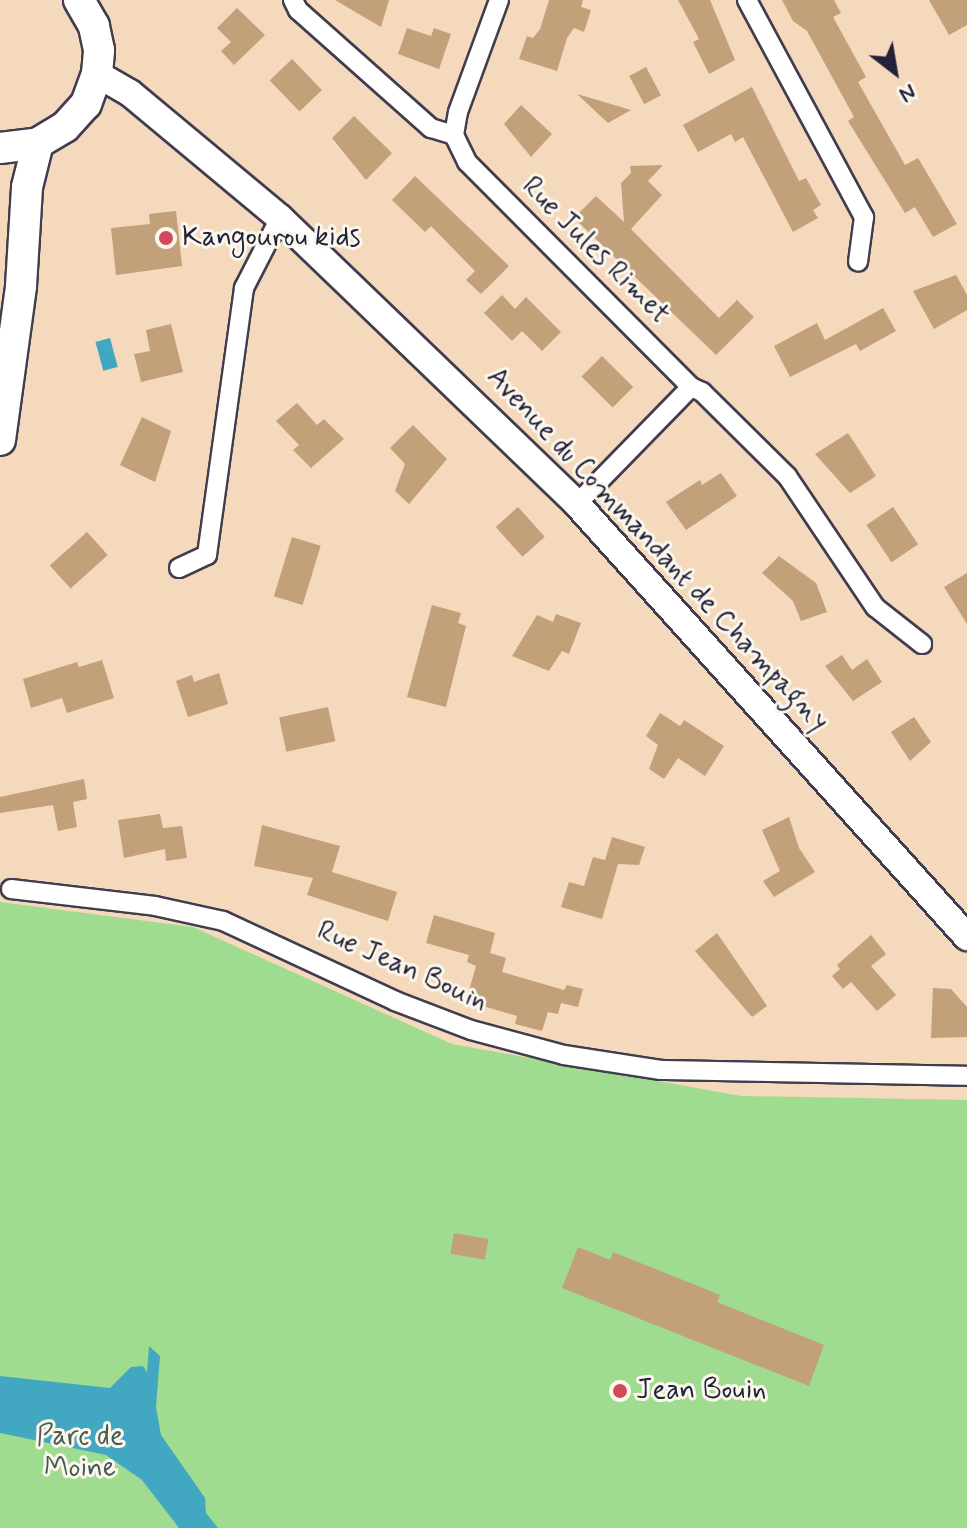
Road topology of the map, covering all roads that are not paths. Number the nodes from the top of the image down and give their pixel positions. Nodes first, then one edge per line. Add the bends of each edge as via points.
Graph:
1 (79, 0) edge
2 (293, 0) edge
3 (499, 0) edge
4 (747, 0) edge
5 (97, 74) junction
6 (454, 135) junction
7 (38, 143) junction
8 (0, 148) edge
9 (280, 218) junction
10 (858, 262) dead end
11 (691, 387) junction
12 (0, 440) edge
13 (577, 504) junction
14 (179, 568) dead end
15 (922, 644) dead end
16 (4, 888) edge
17 (967, 937) edge
18 (967, 1076) edge

1 - 5 main road via 94,26
2 - 6 street via 431,128
3 - 6 street
4 - 10 street via 864,217
5 - 7 main road via 75,116
5 - 9 main road, Avenue du Commandant de Champagny via 130,93
6 - 11 street, Rue Jules Rimet via 467,162
7 - 8 main road
7 - 12 main road via 27,187 21,286
9 - 13 main road, Avenue du Commandant de Champagny
9 - 14 street via 244,288 207,555
11 - 13 street
11 - 15 street, Rue Jules Rimet via 787,476 875,607
13 - 17 main road, Avenue du Commandant de Champagny
16 - 18 street, Rue Jean Bouin via 141,904 223,921 395,1001 471,1030 564,1055 661,1070

